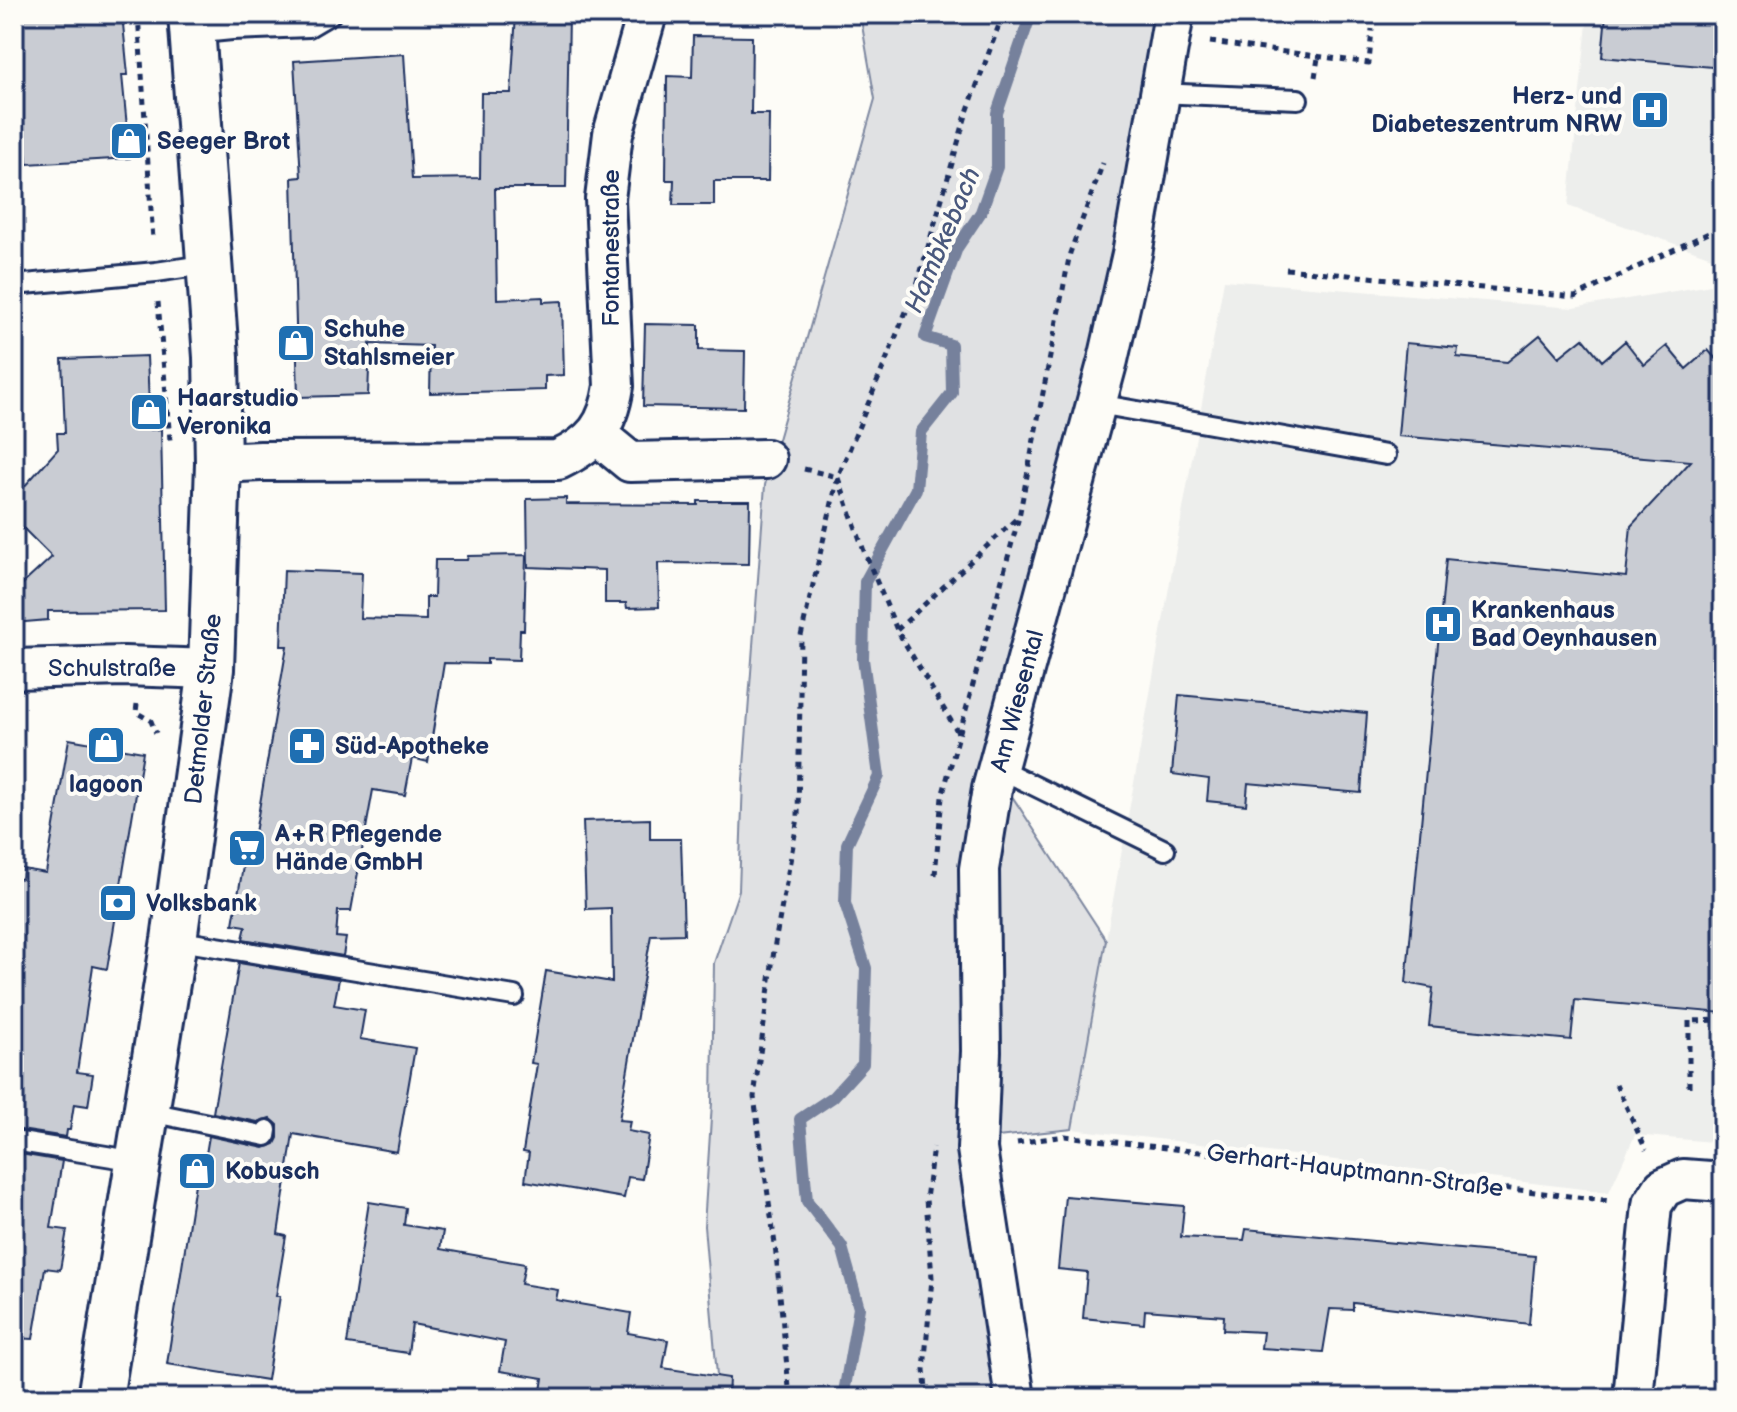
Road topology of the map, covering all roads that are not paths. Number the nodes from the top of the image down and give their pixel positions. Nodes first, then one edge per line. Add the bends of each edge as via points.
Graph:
1 (331, 14) edge
2 (647, 14) edge
3 (192, 24) edge
4 (1171, 26) edge
5 (1158, 93) junction
6 (1298, 99) dead end
7 (210, 264) junction
8 (14, 285) edge
9 (1098, 404) junction
10 (596, 434) junction
11 (1386, 455) dead end
12 (766, 459) dead end
13 (218, 463) junction
14 (14, 669) edge
15 (211, 669) junction
16 (998, 768) junction
17 (1165, 850) dead end
18 (174, 940) junction
19 (514, 996) dead end
20 (145, 1111) junction
21 (267, 1130) dead end
22 (14, 1141) edge
23 (137, 1161) junction
24 (1723, 1182) edge
25 (100, 1398) edge
26 (1015, 1398) edge
27 (1633, 1398) edge

1 - 3 lane via 309,27 232,30
2 - 10 street, Fontanestraße via 613,134 605,199 614,386 610,411
3 - 7 main road, Detmolder Straße
4 - 5 street, Am Wiesental
5 - 6 lane
5 - 9 street, Am Wiesental via 1132,254
7 - 8 lane
7 - 13 main road, Detmolder Straße
9 - 11 lane
9 - 16 street, Am Wiesental
10 - 12 street via 630,462
10 - 13 street, Fontanestraße via 581,450 558,460
13 - 15 main road, Detmolder Straße
14 - 15 street, Schulstraße
15 - 18 main road, Detmolder Straße
16 - 17 lane
16 - 26 street, Am Wiesental via 979,869 977,1149
18 - 19 lane
18 - 20 main road, Detmolder Straße
20 - 21 lane via 266,1136
20 - 23 main road, Detmolder Straße
22 - 23 lane
23 - 25 main road, Detmolder Straße
24 - 27 street via 1683,1179 1657,1196

